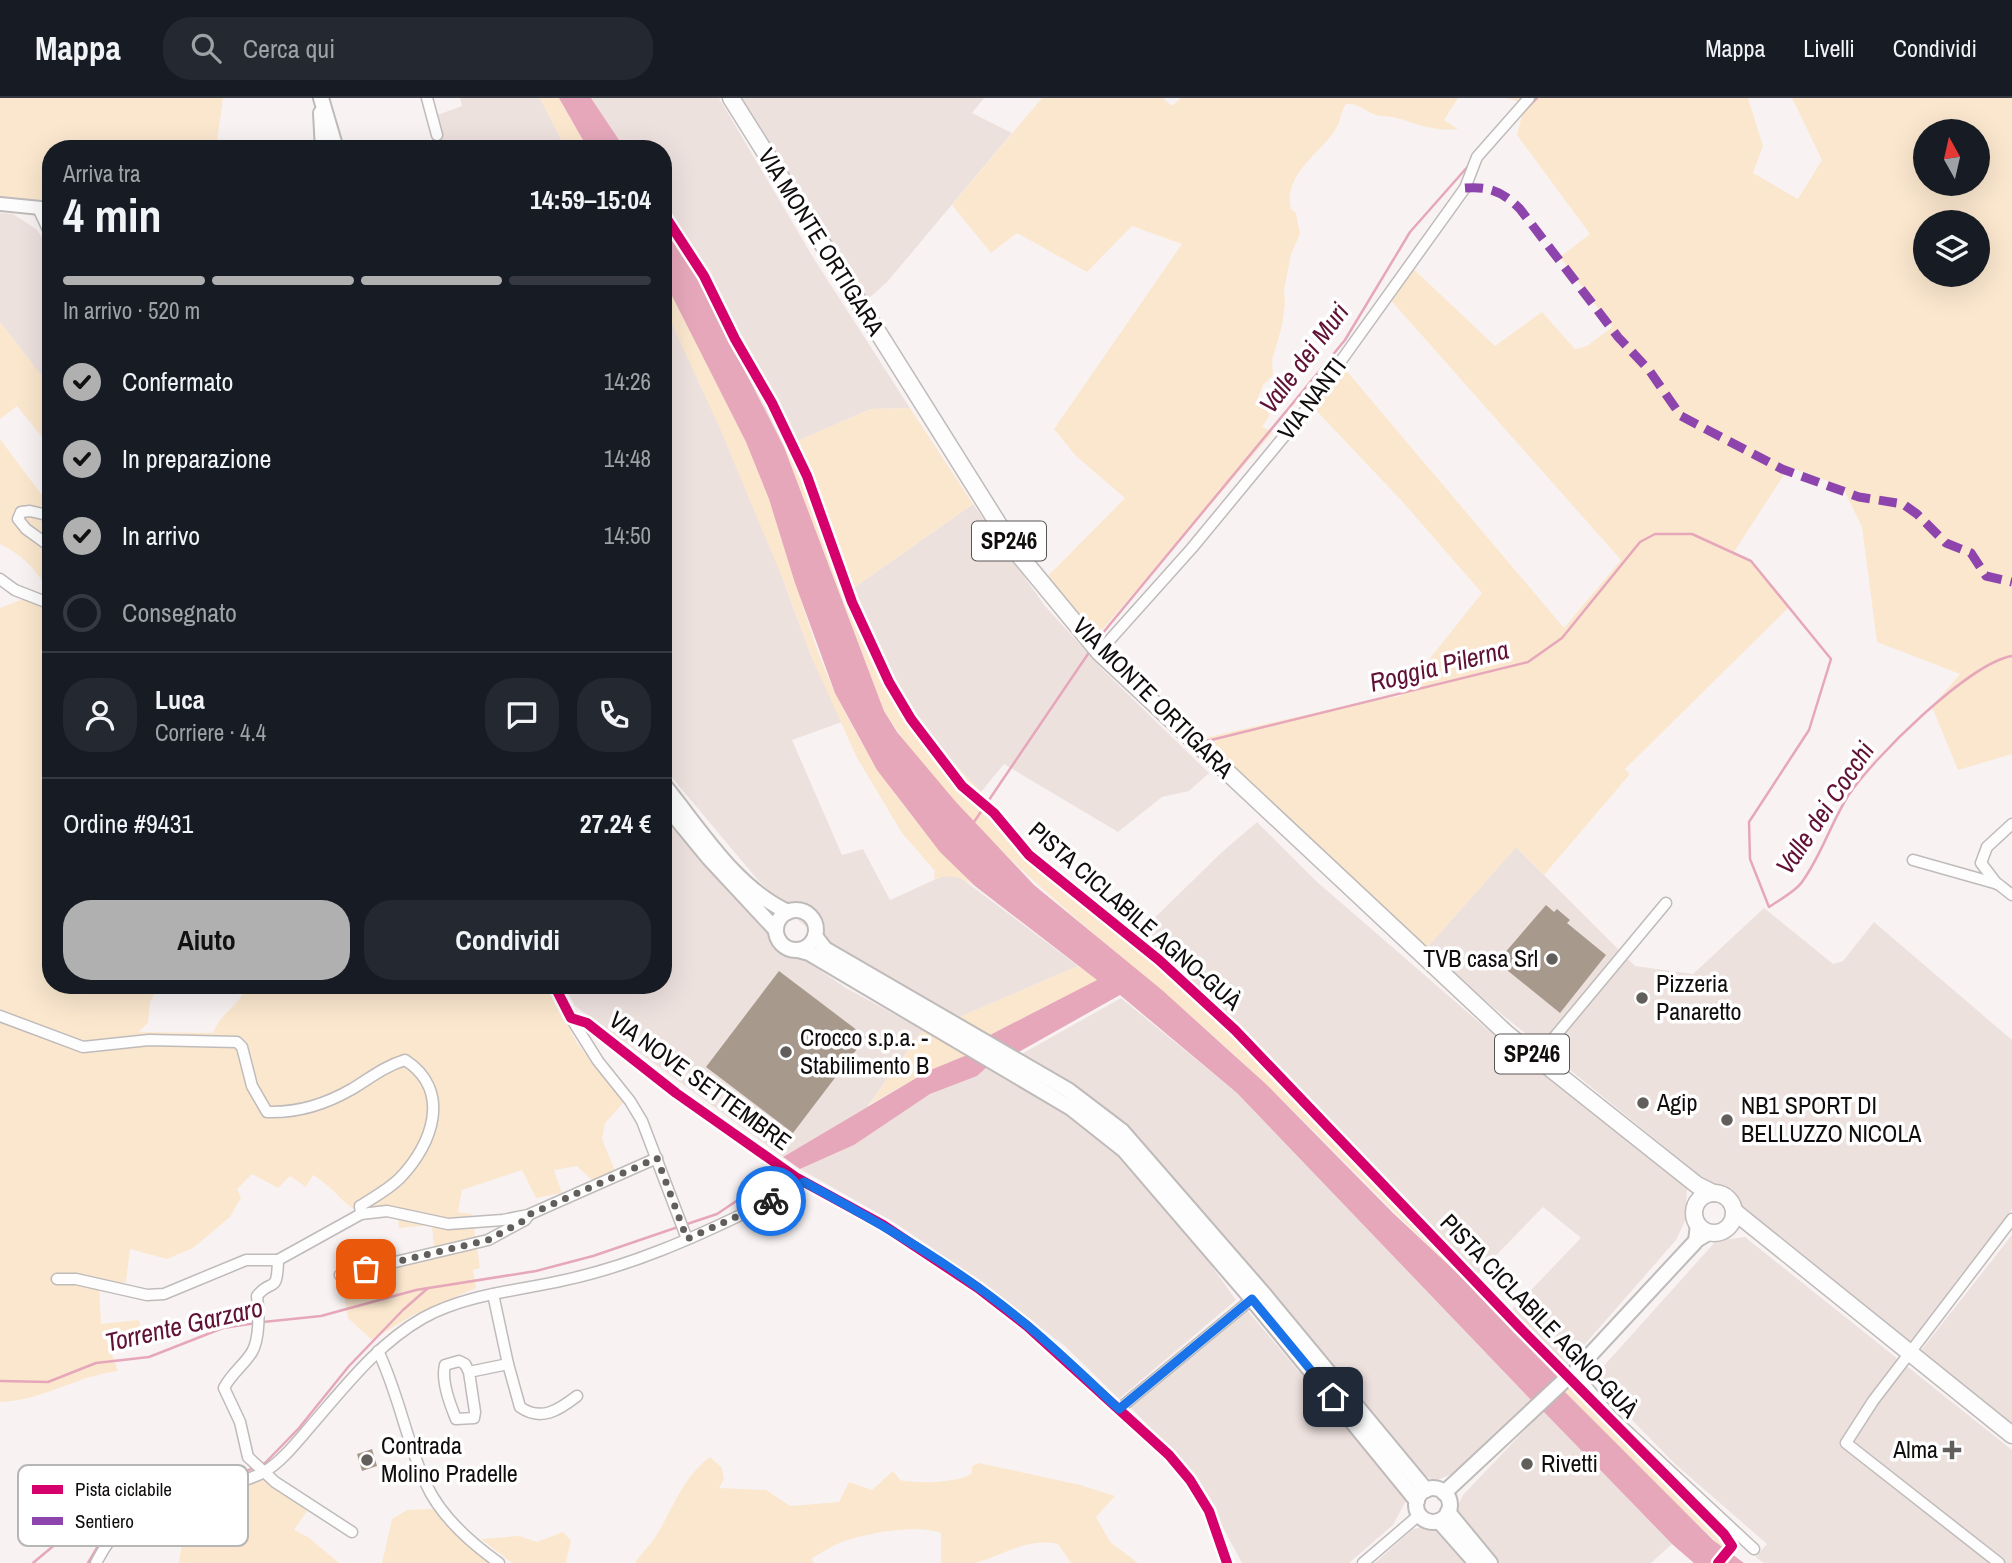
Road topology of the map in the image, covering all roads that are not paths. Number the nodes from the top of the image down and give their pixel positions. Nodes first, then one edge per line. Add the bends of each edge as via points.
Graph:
1 (321, 98) edge
2 (427, 98) edge
3 (731, 98) edge
4 (1529, 98) edge
5 (437, 135) dead end
6 (323, 140) edge
7 (333, 140) edge
8 (0, 204) edge
9 (42, 208) edge
10 (42, 514) edge
11 (42, 541) edge
12 (0, 579) edge
13 (42, 600) edge
14 (1099, 652) junction
15 (672, 795) edge
16 (672, 813) edge
17 (2012, 824) edge
18 (1913, 860) dead end
19 (1998, 884) junction
20 (2012, 895) edge
21 (1666, 903) dead end
22 (788, 912) junction
23 (776, 930) junction
24 (815, 936) junction
25 (798, 950) junction
26 (558, 994) edge
27 (0, 1016) edge
28 (570, 1018) junction
29 (1537, 1058) junction
30 (657, 1158) junction
31 (801, 1180) junction
32 (1697, 1185) junction
33 (1713, 1193) junction
34 (1697, 1203) junction
35 (361, 1214) junction
36 (528, 1215) junction
37 (1733, 1218) junction
38 (2012, 1219) edge
39 (1704, 1229) junction
40 (687, 1239) junction
41 (1695, 1242) joint
42 (278, 1260) junction
43 (340, 1275) dead end
44 (57, 1279) dead end
45 (494, 1294) junction
46 (1252, 1299) junction
47 (379, 1351) junction
48 (1910, 1354) junction
49 (508, 1364) junction
50 (469, 1373) junction
51 (1573, 1373) junction
52 (577, 1396) dead end
53 (1119, 1409) junction
54 (2005, 1426) edge
55 (2012, 1435) edge
56 (263, 1472) junction
57 (248, 1478) edge
58 (1444, 1493) junction
59 (1420, 1502) junction
60 (1443, 1516) junction
61 (352, 1532) dead end
62 (107, 1546) edge
63 (1754, 1549) dead end
64 (1227, 1561) edge
65 (96, 1563) edge
66 (499, 1563) edge
67 (1363, 1563) edge
68 (1476, 1563) edge
69 (1490, 1563) edge
70 (1999, 1563) edge

1 - 6 main road
1 - 7 main road
2 - 5 street
3 - 14 main road, VIA MONTE ORTIGARA / SP246 via 1014,549
4 - 14 street, VIA NANTI via 1476,157 1465,188 1305,411
8 - 9 street
10 - 11 street via 21,512 18,519
12 - 13 street
14 - 29 main road, VIA MONTE ORTIGARA / SP246
15 - 22 main road via 740,879 768,903
16 - 23 main road
17 - 19 street via 1987,847 1981,863
18 - 19 street
19 - 20 street
21 - 29 street
22 - 23 main road
22 - 24 main road via 808,915
23 - 25 main road via 780,943
24 - 25 main road
24 - 59 main road via 825,949 1099,1111 1143,1153
25 - 46 main road via 1071,1108 1125,1150
26 - 28 street, VIA NOVE SETTEMBRE
27 - 35 street via 83,1047 149,1040 237,1042 252,1086 267,1112 310,1107 405,1060 431,1085 434,1101 428,1137 401,1177 360,1206
28 - 30 street via 630,1101
28 - 31 street, VIA NOVE SETTEMBRE via 586,1023
29 - 32 main road, VIA MONTE ORTIGARA / SP246
30 - 36 street
30 - 40 street
31 - 40 street via 769,1202
31 - 53 street, VIA NOVE SETTEMBRE via 883,1225 978,1288 1027,1325
32 - 33 main road, VIA MONTE ORTIGARA
32 - 34 main road
33 - 34 main road
33 - 37 main road via 1728,1198
34 - 39 main road via 1694,1213
35 - 36 street via 387,1211 448,1224
35 - 42 street
36 - 43 street via 488,1240
37 - 39 main road via 1722,1232
37 - 48 main road via 1752,1226
38 - 48 street
39 - 41 street
40 - 45 street via 585,1276
41 - 51 main road
42 - 44 street via 246,1261 164,1294
42 - 56 street via 274,1286 257,1296 252,1351 224,1388 240,1422 244,1450
45 - 47 street via 444,1308 399,1333
45 - 49 street
46 - 53 street
46 - 59 main road
47 - 56 street via 297,1442
47 - 66 street via 426,1485 456,1526
48 - 54 main road
48 - 70 street via 1846,1443
49 - 50 street
49 - 52 street via 520,1407 527,1412 549,1414
50 - 50 street via 459,1361 444,1370 456,1419 474,1418
51 - 58 main road
51 - 63 street via 1611,1416
53 - 64 street, VIA NOVE SETTEMBRE via 1190,1480 1209,1511
54 - 55 main road
56 - 57 street
56 - 61 street
58 - 59 main road via 1434,1489
58 - 60 main road via 1449,1501
59 - 60 main road via 1427,1521
59 - 67 street
60 - 68 main road
60 - 69 main road
62 - 65 street

